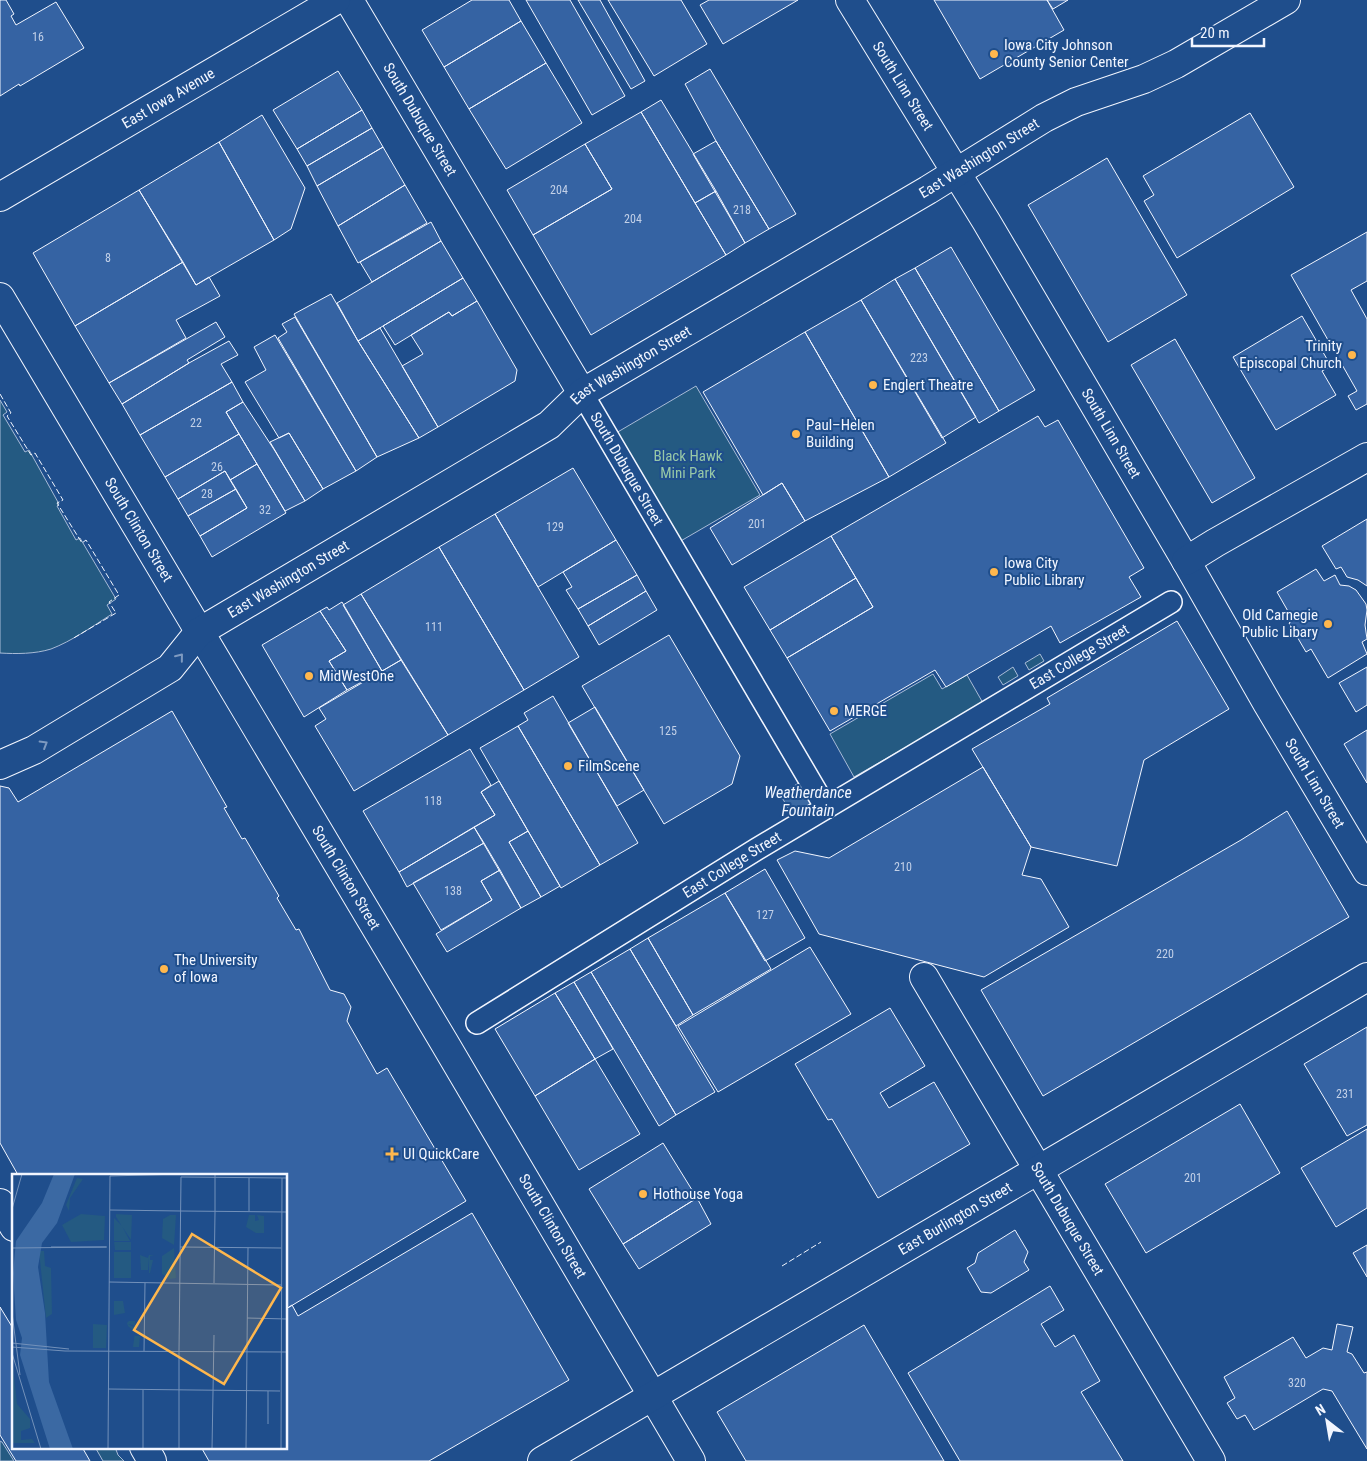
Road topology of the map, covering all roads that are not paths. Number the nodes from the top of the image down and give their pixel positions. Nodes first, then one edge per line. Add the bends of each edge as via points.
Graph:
1 (336, 0) edge
2 (349, 0) edge
3 (850, 0) edge
4 (1286, 0) edge
5 (955, 173) junction
6 (0, 197) edge
7 (0, 296) edge
8 (582, 393) junction
9 (1367, 457) edge
10 (1186, 561) junction
11 (1171, 602) dead end
12 (199, 632) junction
13 (0, 765) edge
14 (826, 808) junction
15 (1367, 871) edge
16 (924, 977) dead end
17 (1367, 977) edge
18 (477, 1023) dead end
19 (1038, 1169) junction
20 (0, 1203) edge
21 (12, 1224) edge
22 (652, 1395) junction
23 (145, 1448) edge
24 (152, 1461) edge
25 (542, 1461) edge
26 (690, 1461) edge
27 (1211, 1461) edge

1 - 6 street, East Iowa Avenue
2 - 8 street, South Dubuque Street
3 - 5 street, South Linn Street
4 - 5 street, East Washington Street via 1168,68 1076,102 1044,118
5 - 8 street, East Washington Street
5 - 10 street, South Linn Street
7 - 12 street, South Clinton Street
8 - 12 street, East Washington Street via 549,425
8 - 14 street, South Dubuque Street
9 - 10 street
10 - 15 street, South Linn Street
11 - 14 street, East College Street
13 -> 12 street, East Washington Street via 34,750 164,673
12 - 22 street, South Clinton Street
14 - 18 street, East College Street
16 - 19 street, South Dubuque Street
17 - 19 street, East Burlington Street
19 - 22 street, East Burlington Street
19 - 27 street, South Dubuque Street
20 - 21 street
22 - 25 street, East Burlington Street
22 - 26 street, South Clinton Street
23 - 24 street

